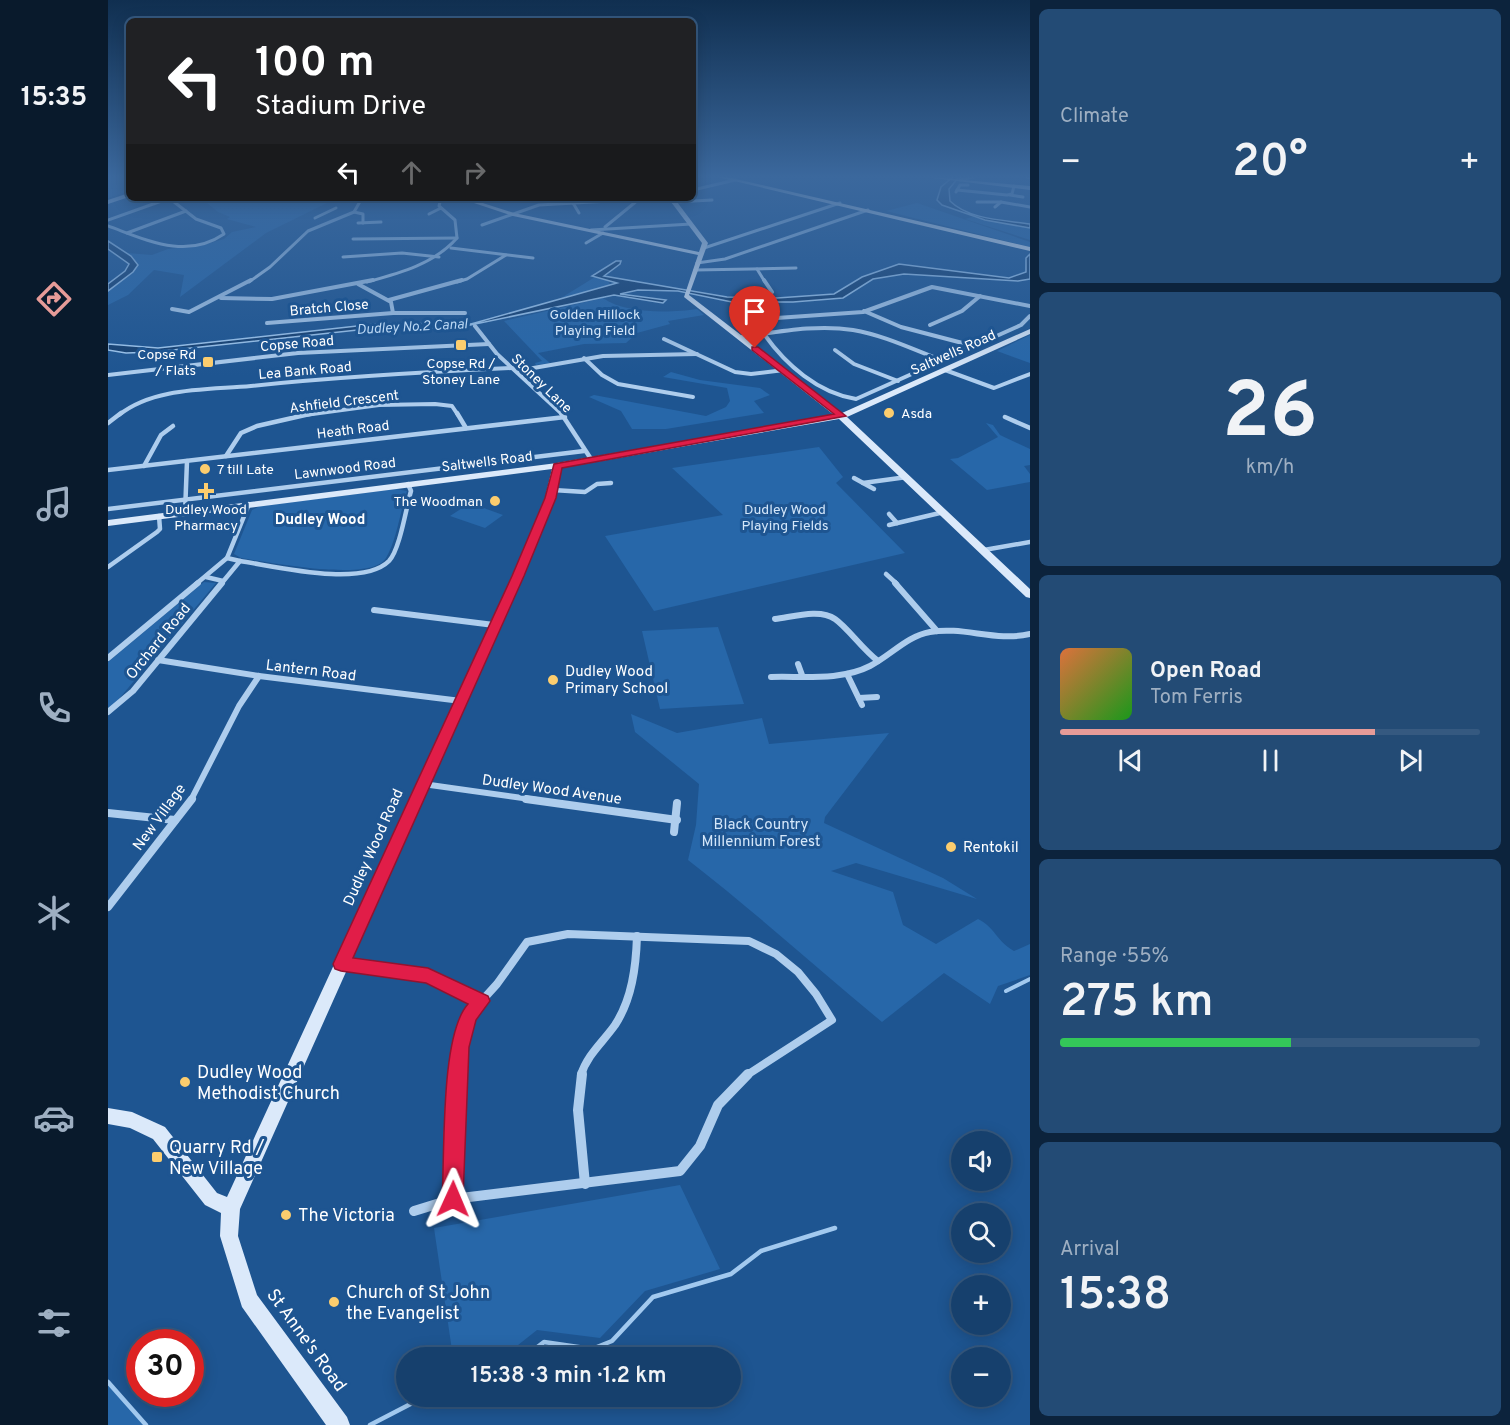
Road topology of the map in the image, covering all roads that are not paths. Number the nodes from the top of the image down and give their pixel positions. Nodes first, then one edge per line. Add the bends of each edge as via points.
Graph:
1 (154, 244) edge
2 (204, 244) edge
3 (295, 244) edge
4 (454, 244) edge
5 (667, 244) edge
6 (705, 244) edge
7 (724, 244) edge
8 (770, 244) edge
9 (1006, 244) edge
10 (451, 248) junction
11 (1029, 249) edge
12 (702, 251) junction
13 (506, 255) junction
14 (341, 257) dead end
15 (440, 257) junction
16 (533, 258) dead end
17 (696, 267) junction
18 (796, 268) dead end
19 (757, 269) junction
20 (357, 284) junction
21 (772, 292) dead end
22 (980, 296) junction
23 (220, 298) junction
24 (389, 300) junction
25 (1030, 306) edge
26 (172, 309) dead end
27 (768, 311) dead end
28 (863, 311) junction
29 (393, 312) junction
30 (465, 313) dead end
31 (1030, 316) edge
32 (773, 318) junction
33 (761, 319) dead end
34 (267, 323) dead end
35 (930, 325) dead end
36 (475, 326) dead end
37 (1030, 331) edge
38 (764, 334) junction
39 (741, 338) junction
40 (664, 339) dead end
41 (489, 344) junction
42 (974, 346) junction
43 (828, 350) dead end
44 (835, 350) junction
45 (842, 350) dead end
46 (697, 354) junction
47 (584, 358) junction
48 (942, 360) junction
49 (514, 370) junction
50 (784, 370) junction
51 (945, 370) junction
52 (108, 375) edge
53 (1029, 376) edge
54 (897, 381) junction
55 (693, 397) dead end
56 (842, 416) junction
57 (565, 417) junction
58 (1005, 417) dead end
59 (108, 423) edge
60 (173, 426) dead end
61 (466, 428) junction
62 (1030, 428) edge
63 (584, 451) junction
64 (226, 456) junction
65 (591, 459) junction
66 (187, 461) junction
67 (144, 466) junction
68 (557, 466) junction
69 (108, 470) edge
70 (908, 477) junction
71 (854, 478) dead end
72 (611, 483) dead end
73 (863, 483) junction
74 (408, 484) junction
75 (874, 489) dead end
76 (553, 490) junction
77 (185, 500) junction
78 (249, 504) junction
79 (108, 509) edge
80 (944, 512) junction
81 (185, 513) junction
82 (889, 514) dead end
83 (159, 516) junction
84 (899, 522) junction
85 (108, 523) edge
86 (889, 525) dead end
87 (911, 529) dead end
88 (1030, 542) edge
89 (984, 550) junction
90 (227, 558) junction
91 (240, 561) junction
92 (108, 567) edge
93 (886, 574) dead end
94 (206, 577) junction
95 (223, 580) junction
96 (1030, 595) edge
97 (374, 610) dead end
98 (775, 619) dead end
99 (494, 625) junction
100 (937, 631) junction
101 (1030, 634) edge
102 (108, 658) edge
103 (158, 660) junction
104 (878, 661) junction
105 (798, 664) dead end
106 (847, 674) junction
107 (802, 675) junction
108 (259, 676) junction
109 (771, 677) dead end
110 (876, 697) dead end
111 (461, 701) junction
112 (108, 712) edge
113 (423, 784) junction
114 (677, 803) dead end
115 (108, 813) edge
116 (175, 820) junction
117 (677, 820) junction
118 (674, 832) dead end
119 (108, 907) edge
120 (637, 936) junction
121 (341, 964) junction
122 (482, 1001) junction
123 (108, 1116) edge
124 (585, 1184) junction
125 (453, 1199) junction
126 (231, 1208) junction
127 (414, 1211) dead end
128 (231, 1246) joint
129 (335, 1420) edge

1 - 2 street via 176,247
3 - 23 street via 270,267
4 - 10 street
5 - 12 street
6 - 12 street
7 - 12 street
8 - 17 street
9 - 11 main road
10 - 13 street
10 - 15 street
12 - 17 street
13 - 16 street
13 - 24 street via 467,279
14 - 15 street via 402,253
15 - 20 street
17 - 19 street
17 - 39 street via 686,291
18 - 19 street
19 - 21 street
20 - 23 street via 267,300 242,302
20 - 24 street, Bratch Close
22 - 25 street
22 - 28 street via 946,288 921,288
22 - 35 street via 962,311
23 - 26 street via 189,312
24 - 29 street, Bratch Close
27 - 32 street
28 - 32 street
28 - 42 street via 901,327
29 - 30 street, Bratch Close
29 - 34 street, Bratch Close
31 - 42 street via 1021,325
32 - 33 street
36 - 41 street, Stoney Lane
37 - 51 street, Saltwells Road
38 - 39 street
38 - 48 street via 854,330
38 - 54 street via 778,354 840,397 861,398
39 - 50 street
40 - 46 street
41 - 49 street, Stoney Lane
41 - 52 street, Copse Road via 298,353
42 - 48 street
43 - 44 street
44 - 45 street
44 - 54 street via 854,364
46 - 47 street, Lea Bank Road
46 - 50 street via 742,374
47 - 49 street, Lea Bank Road
47 - 55 street via 618,384
48 - 54 street
49 - 57 street, Stoney Lane
49 - 59 street, Lea Bank Road via 336,377 168,394 130,406
50 - 56 street
51 - 53 street via 994,388
51 - 56 street, Saltwells Road
56 - 65 street, Saltwells Road
56 - 70 street
57 - 61 street, Heath Road
57 - 63 street, Stoney Lane
58 - 62 street
60 - 67 street via 161,435
61 - 64 street, Heath Road
61 - 64 street, Ashfield Crescent via 452,406 426,402 296,416 240,434
63 - 65 street, Stoney Lane
63 - 77 street, Lawnwood Road
64 - 66 street, Heath Road
65 - 68 street, Saltwells Road
66 - 67 street, Heath Road
66 - 77 street
67 - 69 street, Heath Road
68 - 74 street, Saltwells Road
68 - 76 street, Dudley Wood Road
70 - 73 street
70 - 80 street
71 - 73 street
72 - 76 street via 597,484 585,492
73 - 75 street
74 - 78 street, Saltwells Road
74 - 91 street via 411,491 391,559 380,567 346,574
76 - 99 street, Dudley Wood Road
77 - 79 street, Lawnwood Road
77 - 81 street
78 - 81 street, Saltwells Road
78 - 90 street, Orchard Road
80 - 84 street
80 - 89 street
81 - 83 street, Saltwells Road
82 - 84 street
83 - 85 street, Saltwells Road
83 - 92 street via 160,529
84 - 86 street
84 - 87 street
88 - 89 street
89 - 96 street
90 - 91 street
90 - 94 street, Orchard Road
91 - 95 street, Orchard Road
93 - 100 street
94 - 95 street
94 - 102 street, Orchard Road
95 - 103 street, Orchard Road
97 - 99 street
98 - 104 street via 827,615 840,622 861,648
99 - 111 street, Dudley Wood Road
100 - 101 street via 997,639
100 - 104 street via 926,633
103 - 108 street, Lantern Road
103 - 112 street, Orchard Road via 133,691
104 - 106 street
105 - 107 street
106 - 107 street
106 - 110 street via 860,701
107 - 109 street
108 - 111 street, Lantern Road
108 - 116 street, New Village via 239,706 191,800
111 - 113 street, Dudley Wood Road
113 - 117 street, Dudley Wood Avenue
113 - 121 street, Dudley Wood Road
114 - 117 street
115 - 116 street
116 - 119 street, New Village
117 - 118 street
120 - 122 street via 568,934 527,942
120 - 124 street via 633,989 581,1072 578,1118
120 - 124 street via 732,938 771,949 804,977 832,1020 749,1073 718,1106 700,1146 680,1171
121 - 122 street via 428,976
121 - 126 street, Dudley Wood Road
122 - 125 street via 468,1016 459,1047
123 - 126 street via 132,1120 159,1133 211,1199
124 - 125 street
125 - 127 street
126 - 128 street, Dudley Wood Road
128 - 129 street, St Anne's Road via 249,1300

